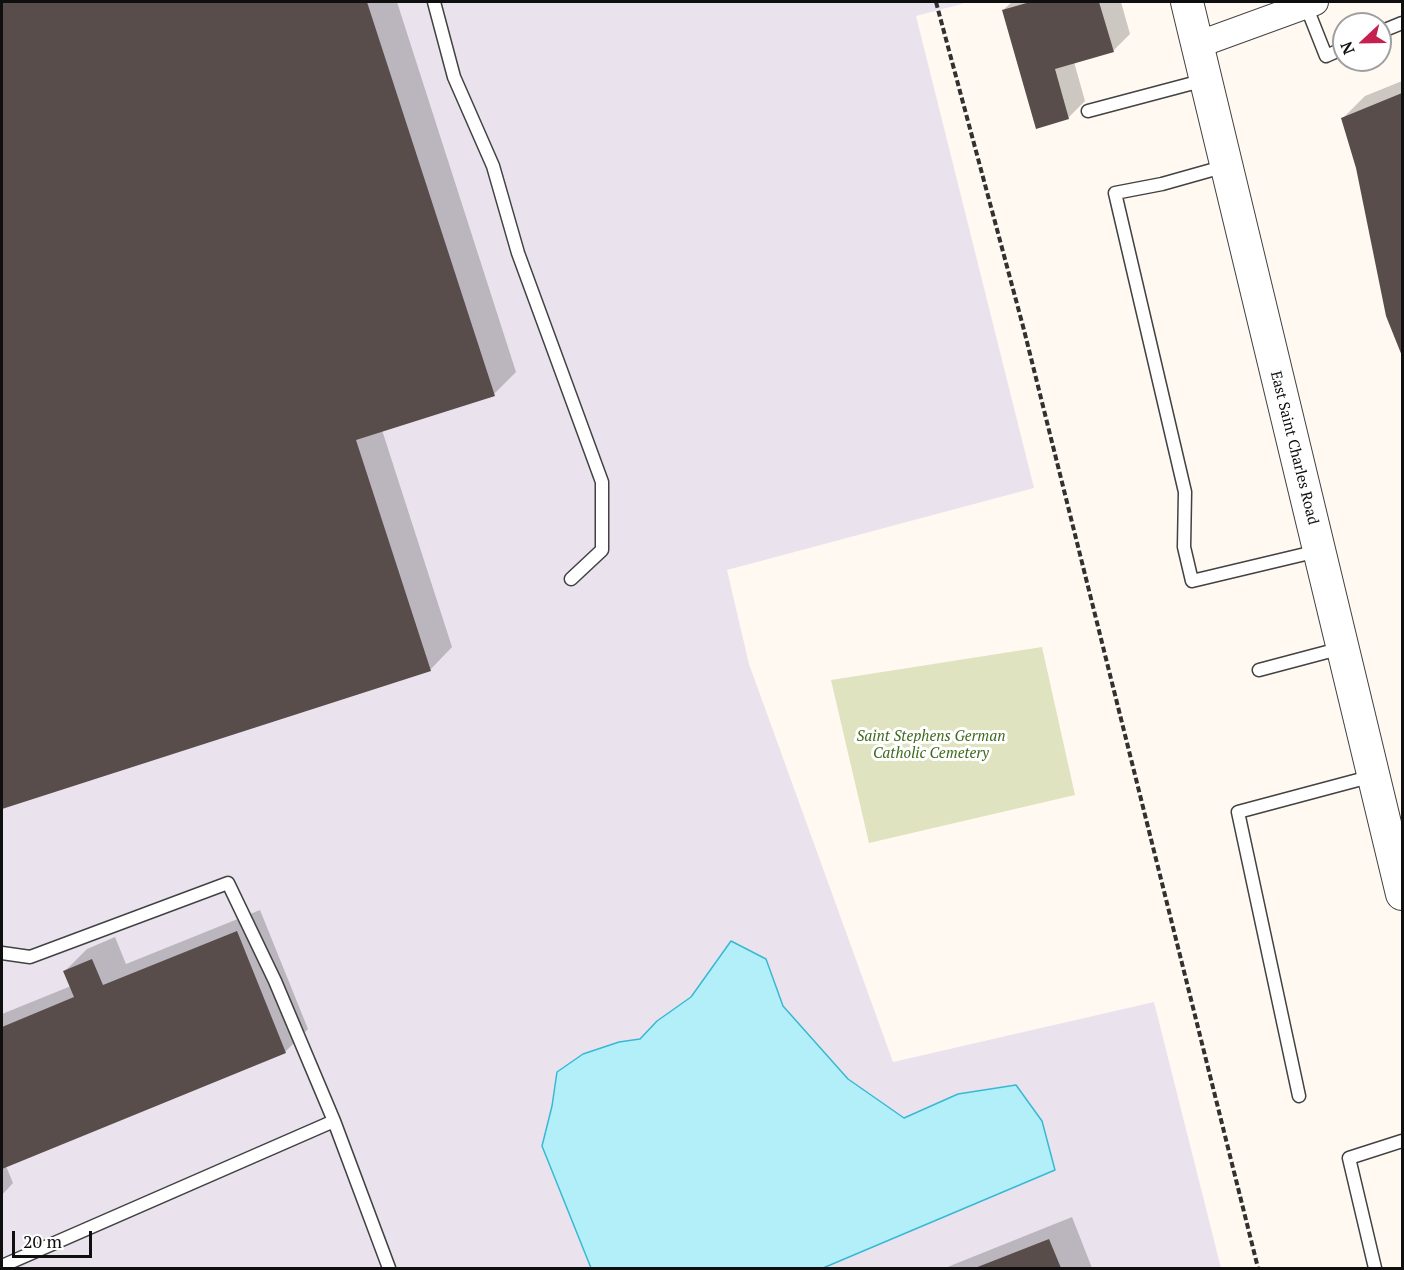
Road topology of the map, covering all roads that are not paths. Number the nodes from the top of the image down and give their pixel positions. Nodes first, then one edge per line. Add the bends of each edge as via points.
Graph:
1 (434, 2) edge
2 (1187, 2) edge
3 (1308, 3) edge
4 (1197, 45) junction
5 (1332, 53) edge
6 (1206, 80) junction
7 (1088, 111) dead end
8 (1226, 166) junction
9 (1319, 550) junction
10 (571, 579) dead end
11 (1343, 647) junction
12 (1258, 670) dead end
13 (1374, 776) junction
14 (1398, 853) edge
15 (1402, 894) edge
16 (2, 953) edge
17 (1299, 1096) dead end
18 (334, 1121) junction
19 (1402, 1141) edge
20 (2, 1266) edge
21 (389, 1269) edge
22 (1375, 1269) edge

1 - 10 lane via 454,77 493,166 518,253 603,482 602,549
2 - 4 street, East Saint Charles Road
3 - 4 street
3 - 5 lane via 1326,56
4 - 6 street, East Saint Charles Road
6 - 7 lane
6 - 8 street, East Saint Charles Road
8 - 9 street, East Saint Charles Road
8 - 9 lane via 1115,193 1185,492 1184,547 1192,581
9 - 11 street, East Saint Charles Road
11 - 12 lane
11 - 13 street, East Saint Charles Road
13 - 14 street, East Saint Charles Road
13 - 17 lane via 1238,812
14 - 15 street, East Saint Charles Road
16 - 18 lane via 30,957 228,883 275,981
18 - 20 lane
18 - 21 lane
19 - 22 lane via 1349,1158

